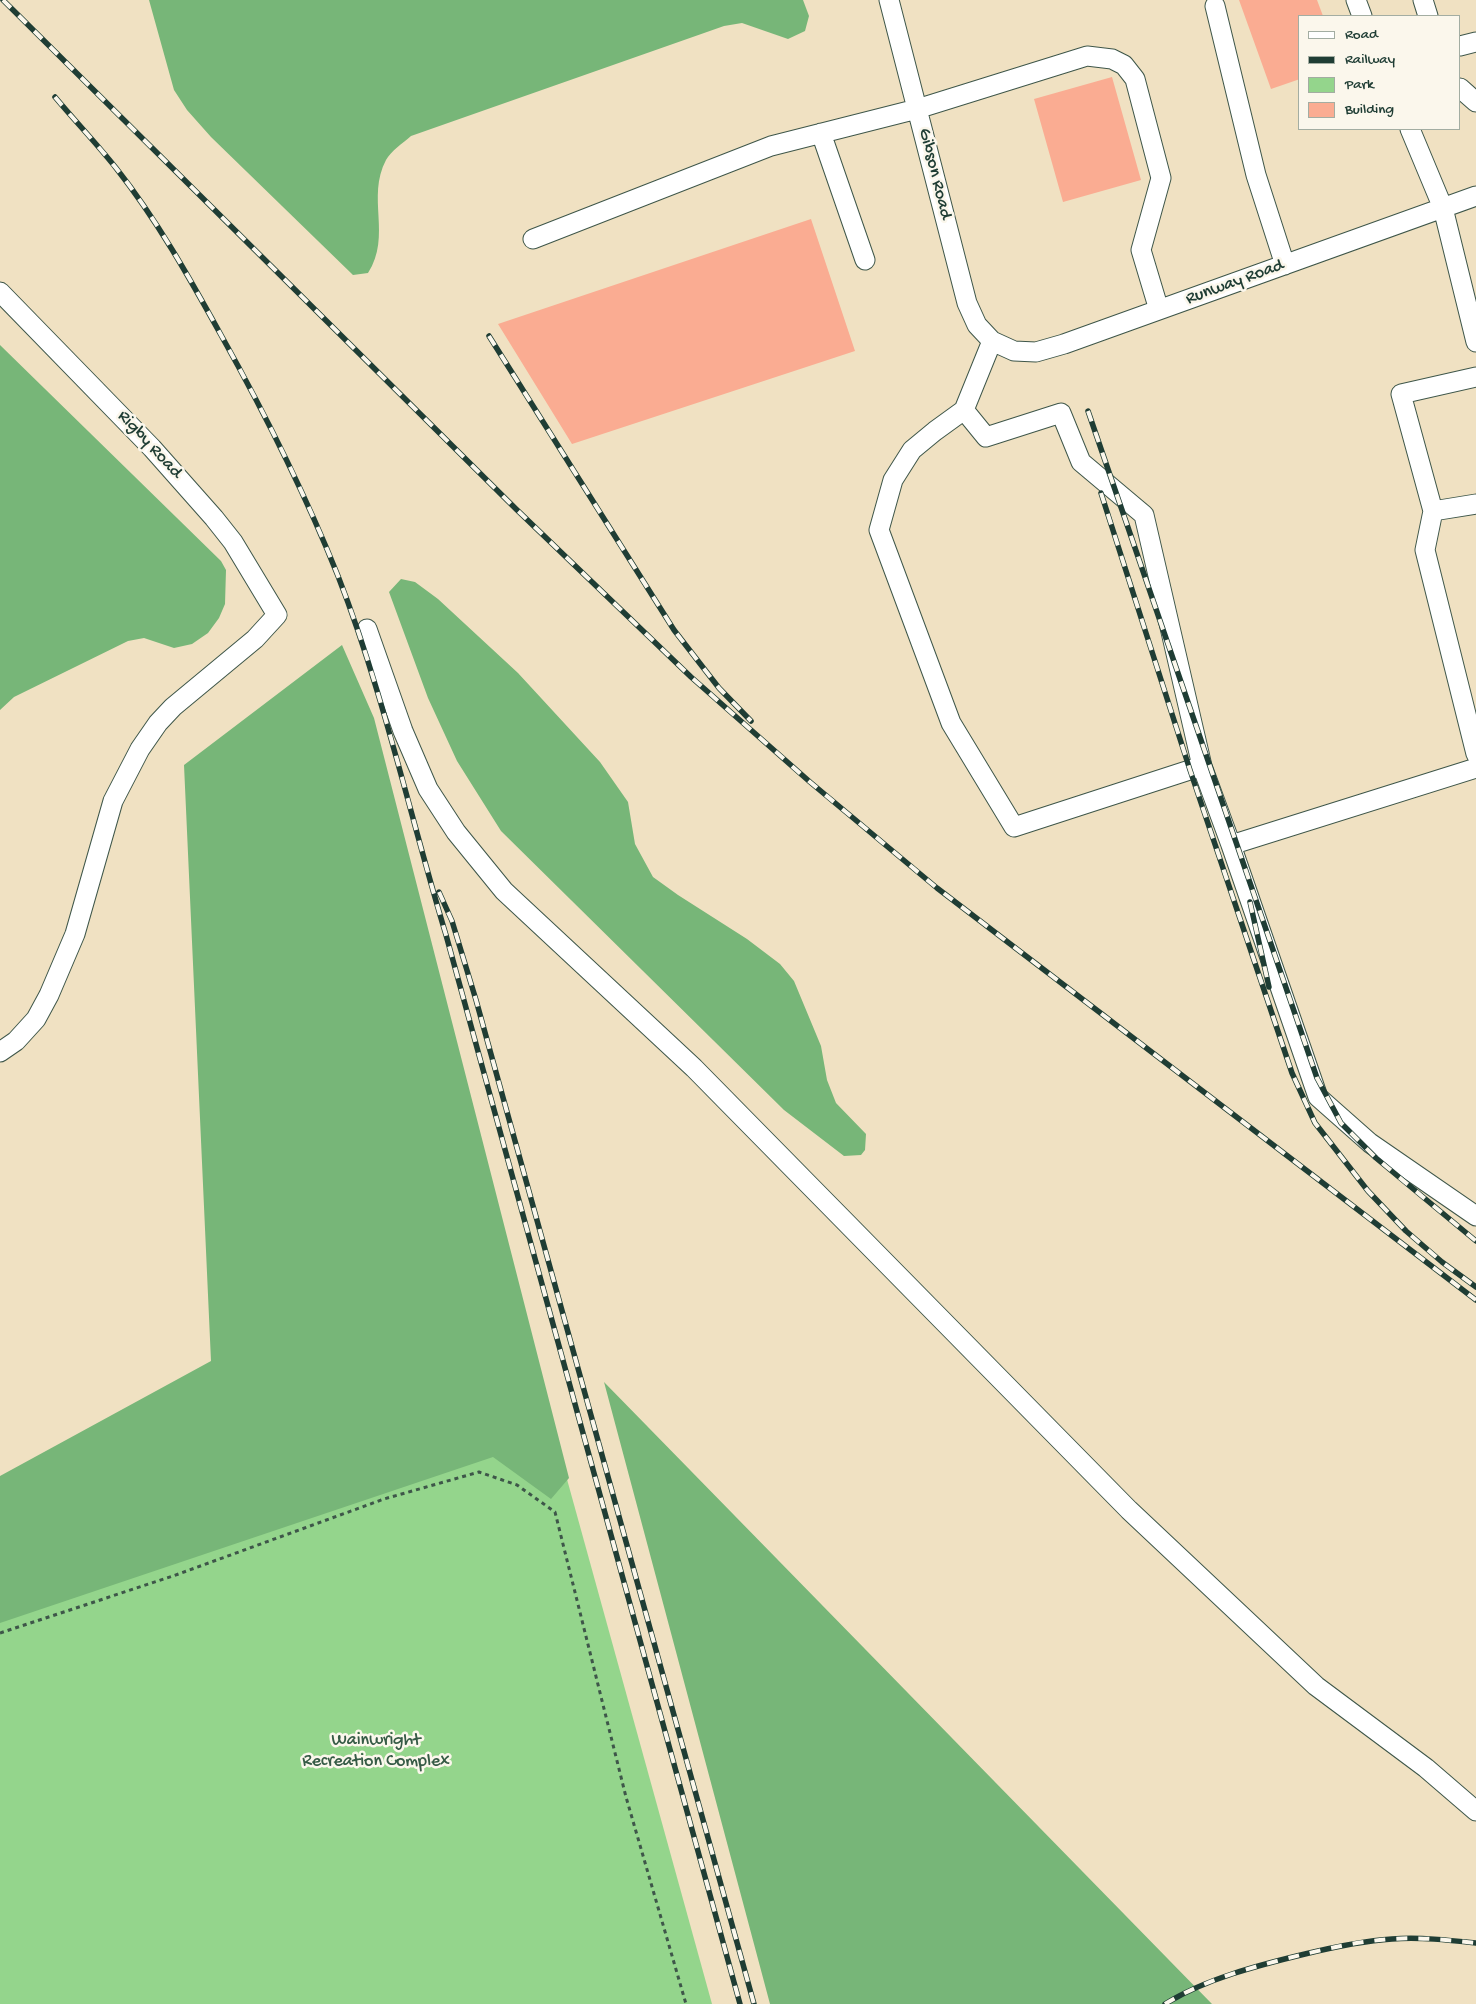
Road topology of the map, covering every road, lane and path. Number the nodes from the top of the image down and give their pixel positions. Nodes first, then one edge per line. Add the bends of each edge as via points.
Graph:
1 (889, 0) edge
2 (1356, 0) edge
3 (1422, 0) edge
4 (1215, 6) dead end
5 (1362, 15) edge
6 (1428, 15) edge
7 (1476, 42) edge
8 (1461, 46) edge
9 (1461, 89) edge
10 (1476, 102) edge
11 (917, 109) junction
12 (1410, 130) edge
13 (821, 133) junction
14 (1476, 196) edge
15 (1443, 208) junction
16 (532, 239) dead end
17 (864, 260) dead end
18 (1285, 265) junction
19 (0, 292) edge
20 (1159, 310) junction
21 (992, 341) junction
22 (1476, 342) edge
23 (1476, 377) edge
24 (964, 410) junction
25 (1476, 504) edge
26 (1433, 511) junction
27 (367, 628) dead end
28 (1476, 754) edge
29 (1202, 766) junction
30 (1476, 768) edge
31 (1231, 845) junction
32 (0, 1052) edge
33 (1476, 1216) edge
34 (0, 1633) edge
35 (1476, 1811) edge
36 (686, 2004) edge

1 - 11 street, Gibson Road
2 - 5 street
3 - 6 street
4 - 18 street via 1256,175
7 - 8 street
9 - 10 street
11 - 13 street
11 - 20 street via 1087,56 1112,59 1124,65 1135,79 1161,178 1140,250
11 - 21 street, Gibson Road via 967,303 977,325
12 - 15 street
13 - 16 street via 771,146
13 - 17 street
14 - 15 street, Runway Road
15 - 18 street, Runway Road
15 - 22 street
18 - 20 street, Runway Road
19 - 32 street, Rigby Road via 152,448 214,518 277,615 255,639 173,707 140,750 114,801 76,934 49,995 36,1019 16,1041
20 - 21 street, Runway Road via 1036,352 1014,351
21 - 24 street
23 - 26 street via 1400,394
24 - 29 street via 986,437 1061,413 1081,462 1144,515
24 - 29 street via 912,450 893,480 879,530 950,723 1014,827
25 - 26 street
26 - 28 street via 1425,550
27 - 35 street via 403,731 428,789 456,832 504,891 694,1068 1136,1516 1316,1686 1426,1768
29 - 31 street
30 - 31 street
31 - 33 street via 1318,1097 1370,1143
34 - 36 path via 173,1576 384,1499 480,1472 517,1485 555,1512 626,1796

